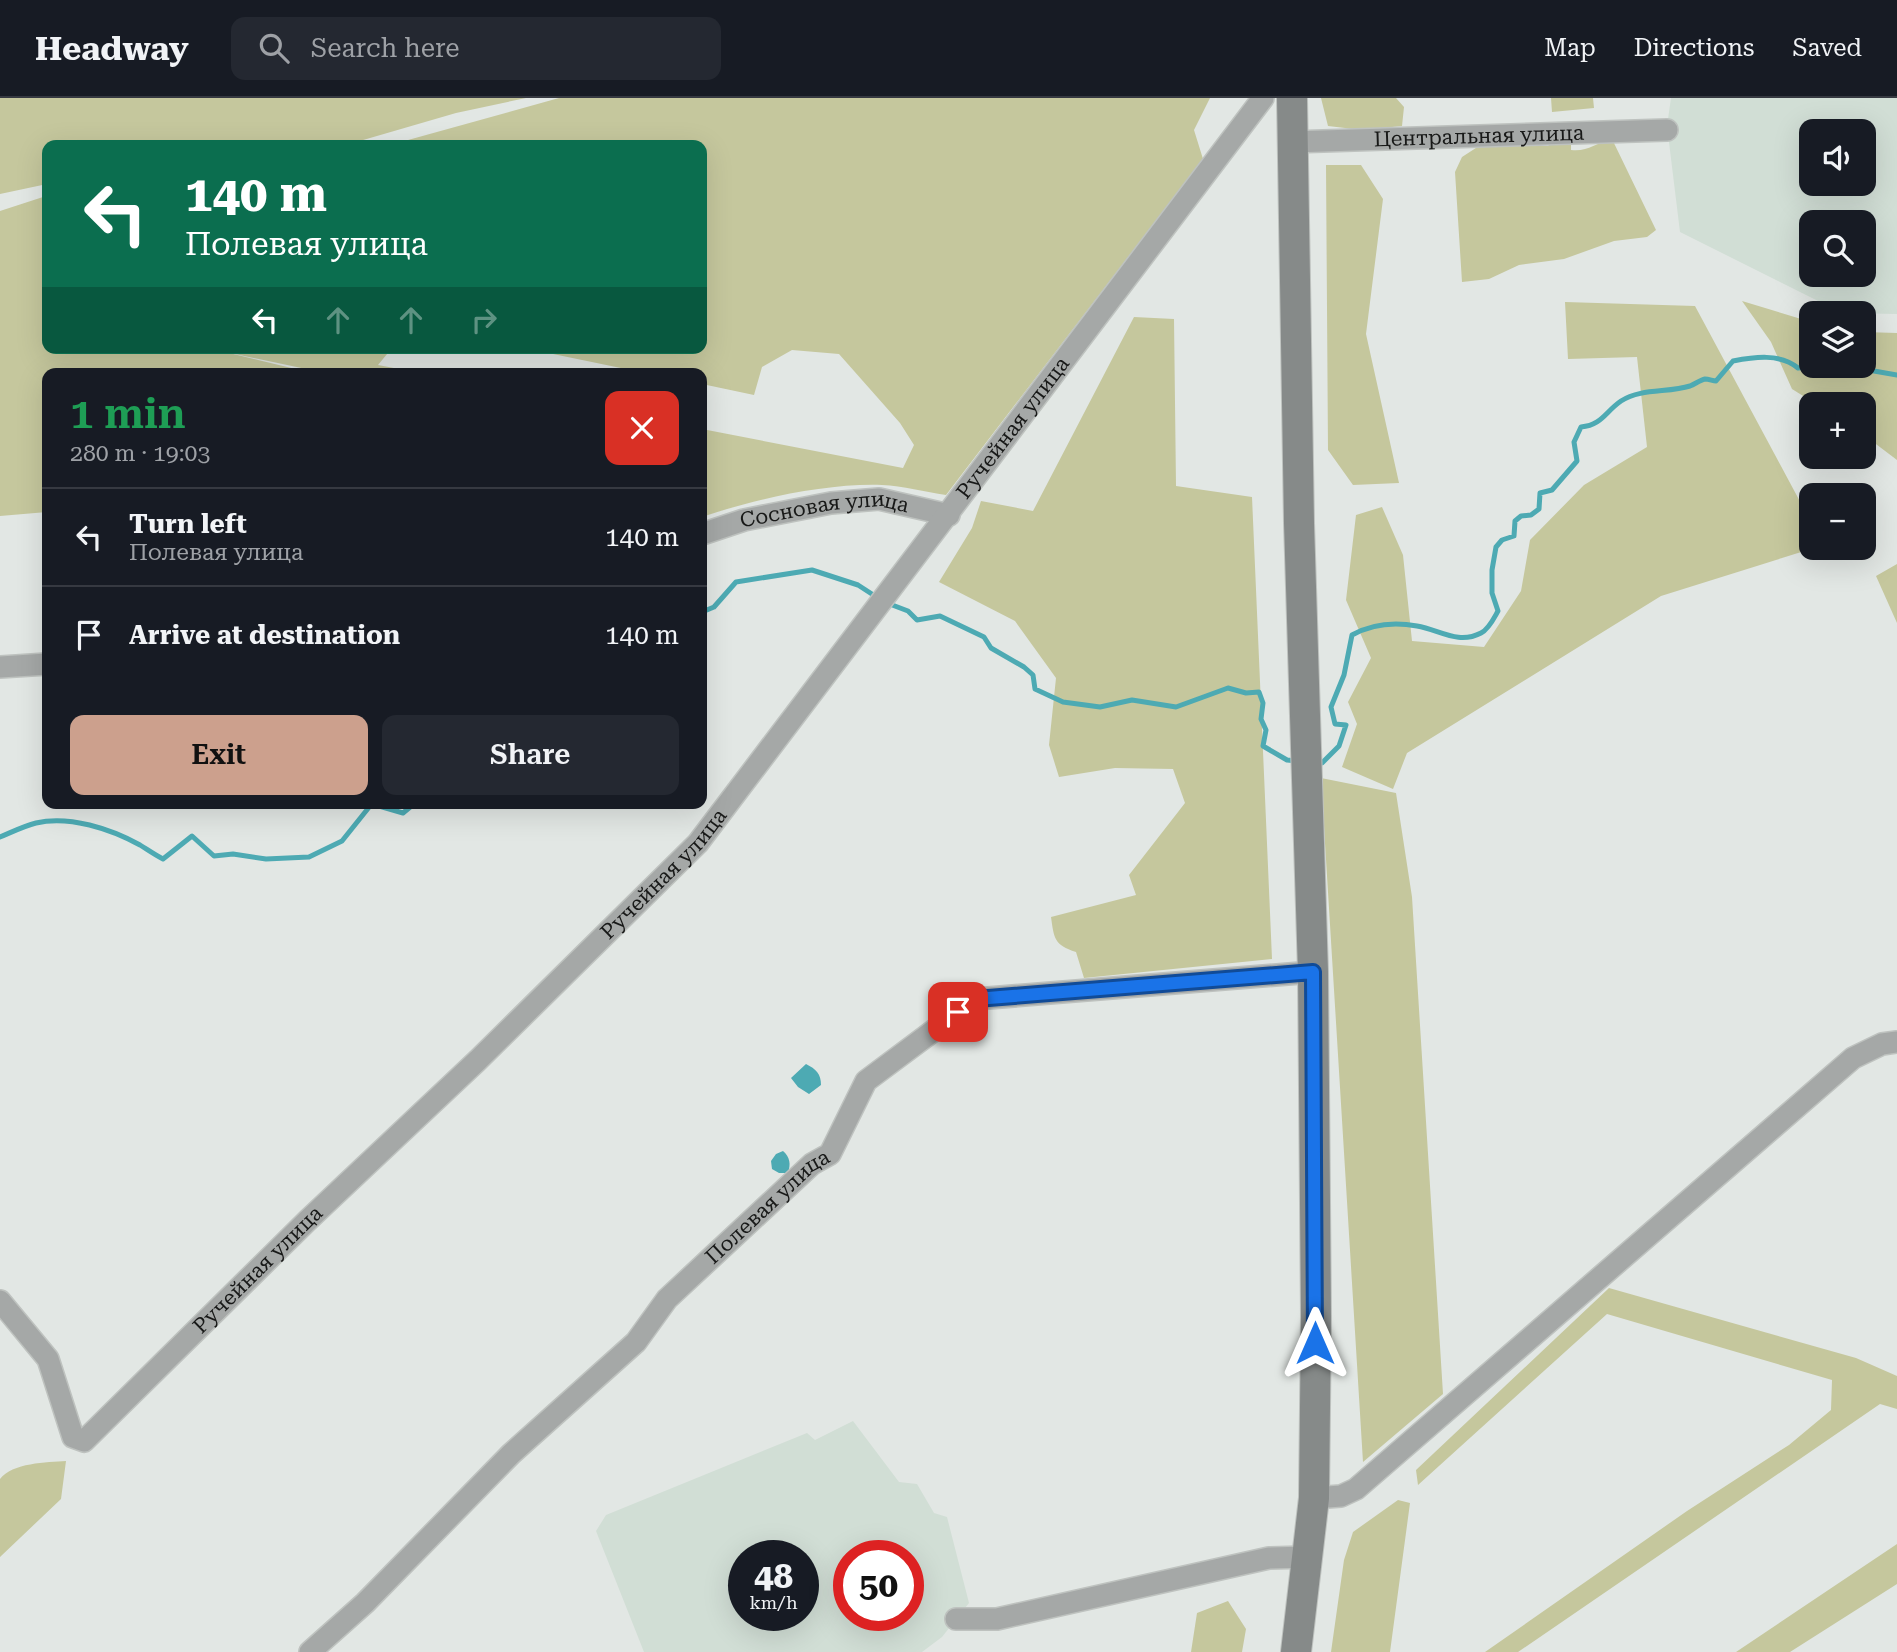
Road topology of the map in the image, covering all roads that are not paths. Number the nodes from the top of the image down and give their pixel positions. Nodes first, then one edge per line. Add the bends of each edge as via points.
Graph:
1 (1262, 98) edge
2 (1292, 98) edge
3 (1667, 130) dead end
4 (1292, 142) junction
5 (949, 515) junction
6 (707, 532) edge
7 (42, 664) edge
8 (0, 667) edge
9 (1313, 972) junction
10 (1897, 1042) edge
11 (0, 1301) edge
12 (1314, 1498) junction
13 (1307, 1557) junction
14 (956, 1619) dead end
15 (310, 1652) edge
16 (1296, 1652) edge

1 - 5 street, Ручейная улица
2 - 4 main road
3 - 4 street, Центральная улица
4 - 9 main road
5 - 6 street, Сосновая улица via 879,499 769,515
5 - 11 street, Ручейная улица via 698,843 84,1441 73,1437 48,1359
7 - 8 street
9 - 12 main road
9 - 15 street, Полевая улица via 976,999 866,1081 830,1154 812,1164 667,1298 636,1342 511,1454 365,1603
10 - 12 street via 1853,1058 1356,1489 1341,1496
12 - 13 main road
13 - 14 street via 1269,1558 997,1619
13 - 16 main road

